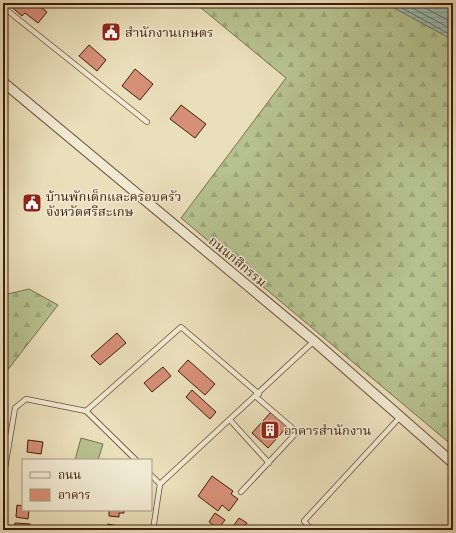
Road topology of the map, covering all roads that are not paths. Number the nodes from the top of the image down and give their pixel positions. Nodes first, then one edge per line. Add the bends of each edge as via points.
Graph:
1 (3, 7) edge
2 (3, 82) edge
3 (147, 122) dead end
4 (314, 341) junction
5 (257, 395) junction
6 (86, 411) junction
7 (402, 416) junction
8 (230, 420) junction
9 (135, 459) edge
10 (269, 463) junction
11 (453, 463) edge
12 (152, 476) edge
13 (3, 480) edge
14 (160, 484) junction
15 (241, 492) dead end
16 (153, 530) edge
17 (312, 530) edge

1 - 3 lane
2 - 4 street, ถนนกสิกรรม
4 - 5 lane
4 - 7 street, ถนนกสิกรรม
5 - 6 lane via 181,327
5 - 8 lane
5 - 10 lane via 297,432
6 - 9 lane
6 - 13 lane via 26,399 15,408
7 - 11 street, ถนนกสิกรรม
7 - 17 lane via 304,521
8 - 10 lane
8 - 14 lane
10 - 15 lane
12 - 14 lane
14 - 16 lane

